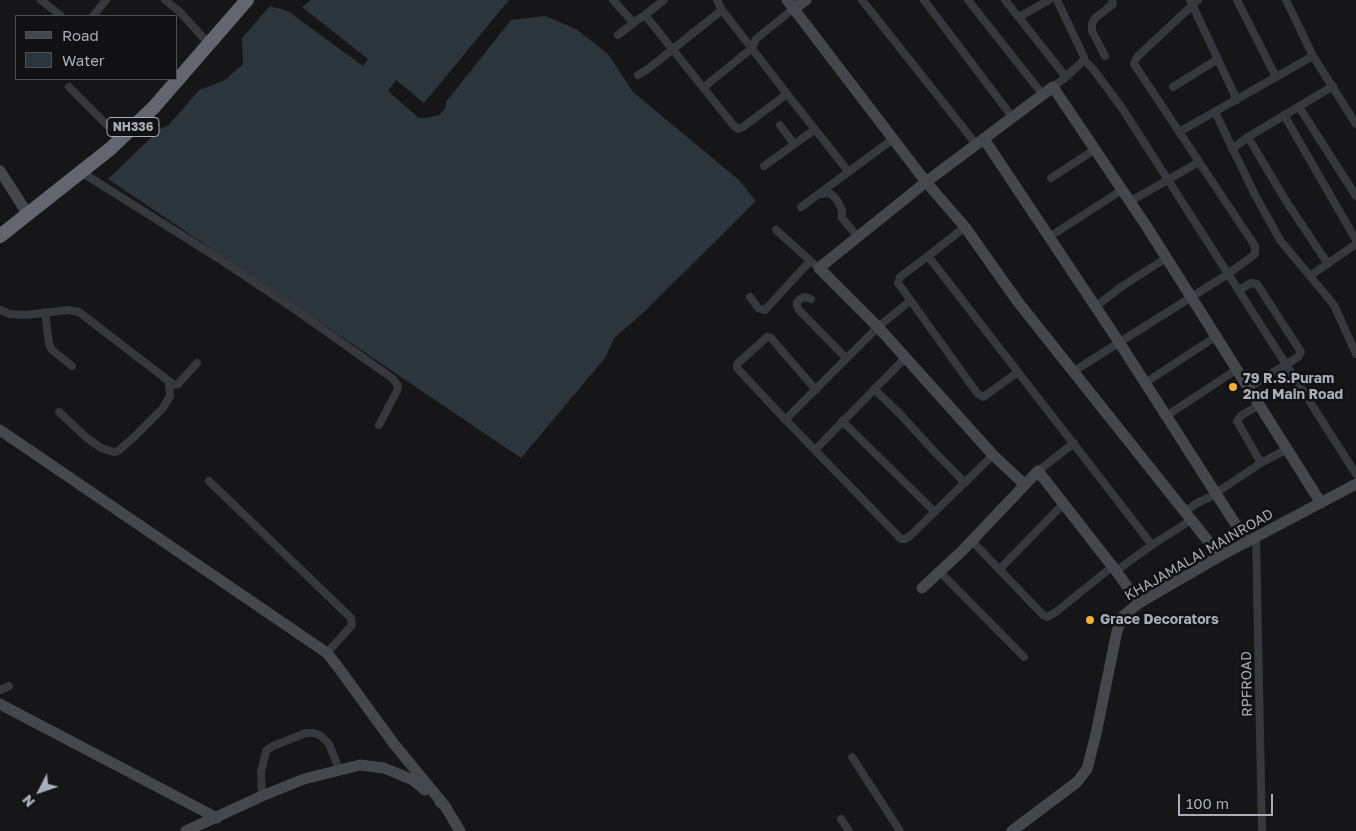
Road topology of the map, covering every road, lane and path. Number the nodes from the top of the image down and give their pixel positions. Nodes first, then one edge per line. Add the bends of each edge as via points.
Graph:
1 (42, 0) edge
2 (106, 0) edge
3 (164, 0) edge
4 (235, 0) edge
5 (247, 0) edge
6 (613, 0) edge
7 (664, 0) edge
8 (717, 0) edge
9 (806, 0) edge
10 (862, 0) edge
11 (924, 0) edge
12 (968, 0) edge
13 (1005, 0) edge
14 (1049, 0) edge
15 (1056, 0) edge
16 (1112, 0) edge
17 (1237, 0) edge
18 (1286, 0) edge
19 (1193, 2) edge
20 (790, 4) edge
21 (722, 10) junction
22 (60, 15) edge
23 (94, 15) edge
24 (645, 15) junction
25 (1019, 17) junction
26 (636, 21) junction
27 (618, 35) dead end
28 (206, 41) junction
29 (752, 48) junction
30 (672, 50) junction
31 (1105, 56) dead end
32 (1313, 56) junction
33 (1084, 60) junction
34 (1218, 60) junction
35 (178, 66) edge
36 (638, 75) dead end
37 (178, 77) edge
38 (1066, 77) junction
39 (1276, 77) junction
40 (165, 80) edge
41 (175, 80) edge
42 (1332, 86) junction
43 (69, 87) dead end
44 (1174, 87) dead end
45 (703, 88) junction
46 (1053, 88) junction
47 (786, 94) junction
48 (1042, 95) junction
49 (1237, 100) junction
50 (1300, 107) junction
51 (1215, 112) junction
52 (1284, 116) junction
53 (1013, 118) junction
54 (1356, 124) edge
55 (780, 125) dead end
56 (814, 130) junction
57 (114, 132) junction
58 (1179, 132) junction
59 (1248, 137) junction
60 (893, 139) junction
61 (980, 142) junction
62 (794, 144) junction
63 (1232, 149) junction
64 (1094, 150) junction
65 (1198, 162) junction
66 (764, 166) dead end
67 (83, 167) junction
68 (0, 171) edge
69 (848, 171) junction
70 (1051, 178) dead end
71 (1167, 179) junction
72 (926, 182) junction
73 (1122, 190) junction
74 (821, 194) junction
75 (1356, 196) edge
76 (1129, 202) junction
77 (801, 207) dead end
78 (26, 210) junction
79 (0, 225) edge
80 (965, 228) junction
81 (776, 230) dead end
82 (0, 236) edge
83 (858, 237) junction
84 (1049, 237) junction
85 (1356, 240) edge
86 (1356, 244) edge
87 (928, 256) junction
88 (1166, 258) junction
89 (815, 264) junction
90 (1328, 264) junction
91 (1228, 274) junction
92 (1310, 276) junction
93 (1239, 290) junction
94 (750, 297) dead end
95 (1190, 297) junction
96 (811, 299) dead end
97 (910, 301) junction
98 (1095, 307) junction
99 (0, 310) edge
100 (45, 312) junction
101 (878, 327) junction
102 (1215, 337) junction
103 (1119, 342) junction
104 (1356, 354) edge
105 (846, 358) junction
106 (905, 358) junction
107 (197, 363) dead end
108 (1286, 364) junction
109 (72, 366) dead end
110 (1236, 370) junction
111 (1074, 371) junction
112 (1018, 372) junction
113 (169, 383) junction
114 (1146, 383) junction
115 (1248, 388) junction
116 (874, 389) junction
117 (816, 390) junction
118 (1258, 405) junction
119 (59, 412) dead end
120 (1166, 416) junction
121 (785, 420) junction
122 (842, 421) junction
123 (379, 425) dead end
124 (0, 430) edge
125 (1074, 444) junction
126 (1287, 449) junction
127 (815, 450) junction
128 (993, 455) junction
129 (1261, 463) junction
130 (1038, 471) junction
131 (1356, 474) edge
132 (209, 481) dead end
133 (965, 483) junction
134 (1356, 484) edge
135 (1025, 485) junction
136 (1216, 493) junction
137 (1064, 503) junction
138 (1321, 503) junction
139 (935, 512) junction
140 (1188, 516) junction
141 (1252, 540) junction
142 (972, 541) junction
143 (1152, 545) junction
144 (1220, 556) junction
145 (1114, 569) junction
146 (999, 570) junction
147 (940, 572) junction
148 (922, 588) dead end
149 (1139, 603) junction
150 (327, 653) junction
151 (1024, 657) dead end
152 (9, 686) dead end
153 (0, 690) edge
154 (0, 704) edge
155 (852, 758) dead end
156 (339, 769) junction
157 (262, 796) junction
158 (445, 806) junction
159 (217, 818) junction
160 (841, 819) dead end
161 (186, 831) edge
162 (460, 831) edge
163 (848, 831) edge
164 (900, 831) edge
165 (1012, 831) edge
166 (1262, 831) edge

1 - 22 street
2 - 23 street
3 - 28 street via 180,12
4 - 28 highway, NH336
5 - 28 highway, NH336
6 - 26 street via 632,22
7 - 24 street
8 - 21 street
9 - 20 street
10 - 61 street
11 - 53 street
12 - 48 street
13 - 25 street
14 - 25 street
15 - 33 street
16 - 31 street via 1113,4 1092,24 1092,31
17 - 39 street
18 - 32 street
19 - 34 street
19 - 58 street via 1137,57 1134,64
20 - 29 street via 756,39
20 - 60 street
21 - 29 street
21 - 30 street
24 - 26 street
24 - 30 street
25 - 38 street
26 - 27 street
28 - 35 highway, NH336
28 - 37 highway, NH336
29 - 45 street
29 - 47 street
30 - 36 street
30 - 45 street
32 - 39 street
32 - 42 street
33 - 38 street
33 - 71 street via 1107,87
34 - 44 street
34 - 49 street
38 - 46 street
39 - 49 street
40 - 57 highway, NH336
41 - 67 highway, NH336 via 154,107 110,148
42 - 50 street
42 - 54 street
43 - 57 street
45 - 47 street via 738,129
46 - 48 street
46 - 64 street
47 - 56 street
48 - 53 street
49 - 51 street
50 - 52 street
50 - 75 street
51 - 58 street
51 - 63 street
52 - 59 street
52 - 85 street
53 - 61 street
55 - 62 street
56 - 62 street
56 - 69 street
57 - 67 highway, NH336
58 - 65 street
59 - 63 street
59 - 90 street
60 - 69 street
60 - 72 street
61 - 72 street
61 - 84 street
62 - 66 street
63 - 92 street via 1280,240
64 - 70 street
64 - 73 street
65 - 71 street
65 - 91 street via 1255,246 1256,254
67 - 78 highway, NH336
67 - 123 street via 392,378 398,386 397,392
68 - 78 street
69 - 74 street
71 - 76 street
71 - 91 street
72 - 80 street
72 - 83 street
73 - 76 street
73 - 84 street
74 - 77 street
74 - 83 street via 831,194 837,200 842,218
76 - 88 street
78 - 79 highway, NH336
78 - 82 highway, NH336
80 - 87 street
80 - 111 street via 1018,302
81 - 89 street
83 - 89 street
84 - 98 street
86 - 90 street
87 - 97 street via 898,280
87 - 112 street
88 - 95 street
88 - 98 street
89 - 94 street via 765,310 758,308
89 - 101 street
90 - 92 street
91 - 93 street
91 - 95 street
92 - 104 street via 1338,312
93 - 108 street
93 - 108 street via 1251,283 1257,284 1299,350 1300,355
95 - 102 street
95 - 103 street
96 - 105 street via 800,299 797,302 799,310
97 - 101 street
97 - 112 street via 980,396
98 - 103 street
99 - 100 street via 26,315
100 - 109 street via 49,344
100 - 113 street via 74,310 84,314
101 - 105 street
101 - 106 street
102 - 110 street
102 - 114 street
103 - 111 street
103 - 114 street
105 - 117 street
106 - 116 street
106 - 128 street
107 - 113 street via 178,384
108 - 115 street
108 - 131 street
110 - 115 street
110 - 120 street
111 - 140 street
112 - 125 street
113 - 119 street via 170,396 163,408 118,451 101,448
114 - 120 street
115 - 118 street
116 - 122 street
116 - 133 street
117 - 121 street
117 - 121 street via 771,338 767,337 739,360 737,368
118 - 126 street
118 - 129 street via 1237,421
120 - 136 street
121 - 127 street
122 - 127 street
122 - 139 street
124 - 150 street
125 - 130 street
125 - 143 street
126 - 129 street
126 - 138 street
127 - 139 street via 901,539 910,536
128 - 133 street
128 - 135 street
129 - 136 street
130 - 135 street
130 - 137 street
132 - 150 street via 351,618 352,625
133 - 139 street
134 - 138 street, KHAJAMALAI MAINROAD
135 - 142 street
136 - 140 street via 1197,503
136 - 141 street
137 - 145 street
137 - 146 street
138 - 141 street, KHAJAMALAI MAINROAD
140 - 143 street
140 - 144 street
141 - 144 street, KHAJAMALAI MAINROAD
141 - 166 street, RPFROAD
142 - 146 street
142 - 147 street
143 - 145 street
144 - 149 street, KHAJAMALAI MAINROAD
145 - 146 street via 1047,617
145 - 149 street
147 - 148 street
147 - 151 street
149 - 165 street, KHAJAMALAI MAINROAD via 1123,616 1116,631 1088,769 1077,782
150 - 158 street via 394,744
152 - 153 street
154 - 159 street
155 - 164 street
156 - 157 street
156 - 157 street via 329,744 313,732 306,733 266,751
156 - 158 street via 360,765 384,768 413,780
157 - 159 street
158 - 162 street
159 - 161 street
160 - 163 street

